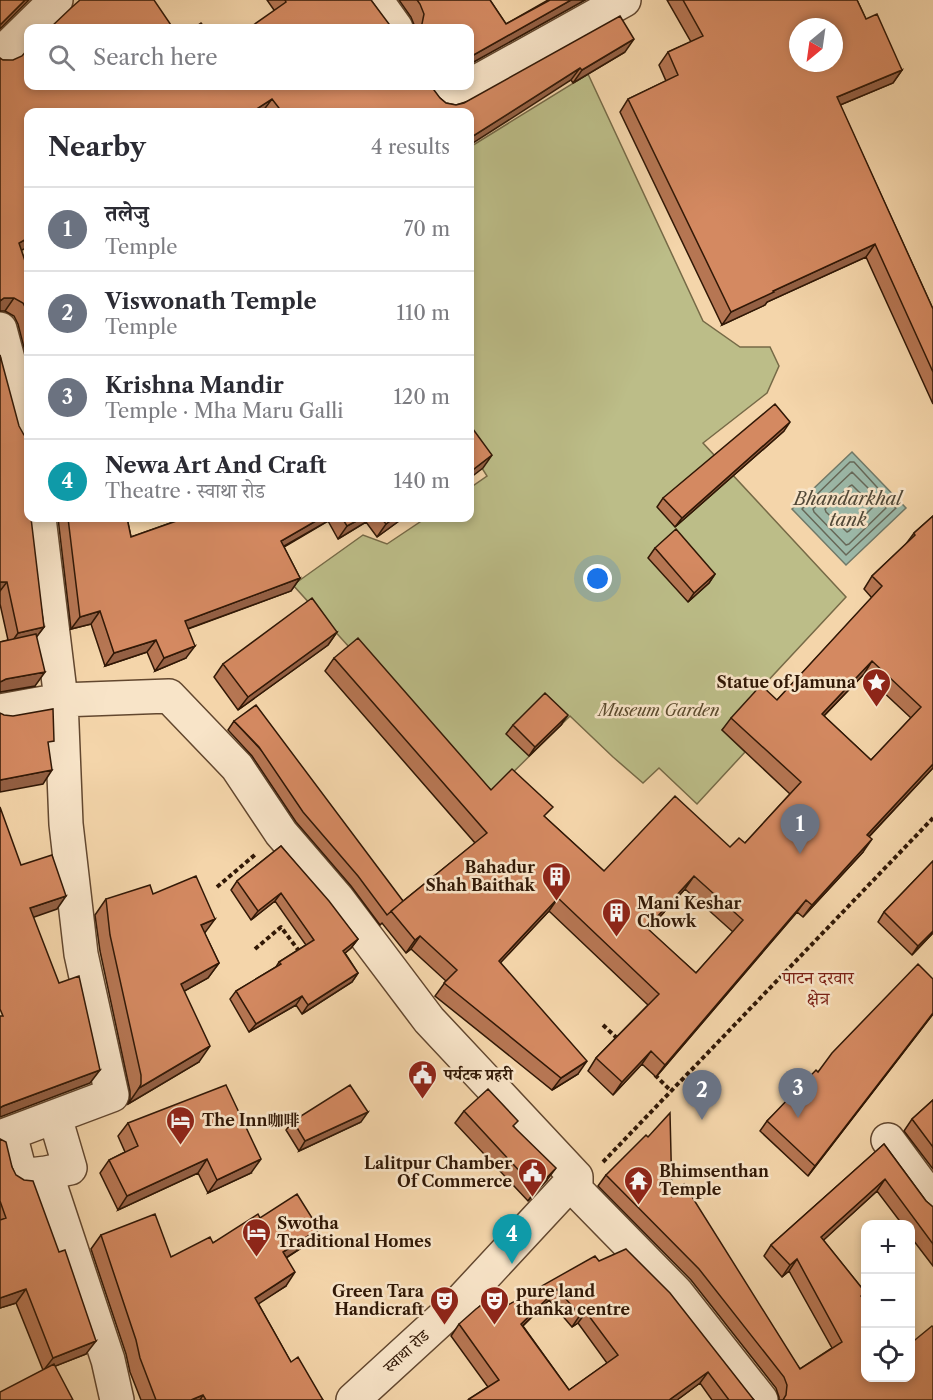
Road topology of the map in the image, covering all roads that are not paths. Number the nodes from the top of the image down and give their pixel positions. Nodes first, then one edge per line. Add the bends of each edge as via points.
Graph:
1 (56, 0) edge
2 (376, 0) edge
3 (624, 0) edge
4 (32, 24) edge
5 (393, 24) edge
6 (24, 31) edge
7 (0, 55) edge
8 (474, 83) edge
9 (439, 90) edge
10 (462, 90) edge
11 (0, 329) edge
12 (24, 419) edge
13 (39, 522) edge
14 (61, 700) junction
15 (0, 711) edge
16 (55, 1117) junction
17 (5, 1135) edge
18 (888, 1140) dead end
19 (46, 1173) junction
20 (576, 1184) junction
21 (933, 1201) edge
22 (117, 1400) edge
23 (353, 1400) edge
24 (761, 1400) edge

1 - 4 street
2 - 5 street
3 - 8 street
6 - 7 street
9 - 10 street via 446,99
11 - 12 street
13 - 14 street
14 - 15 street
14 - 16 street via 66,824 81,954 112,1095
14 - 20 street via 169,696 237,767 280,833 338,898 429,1020
16 - 17 street
16 - 19 street via 70,1168
17 - 19 street via 21,1176
18 - 21 street
19 - 22 street via 108,1360
20 - 23 street, स्वाथा रोड via 460,1302
20 - 24 street via 676,1292

